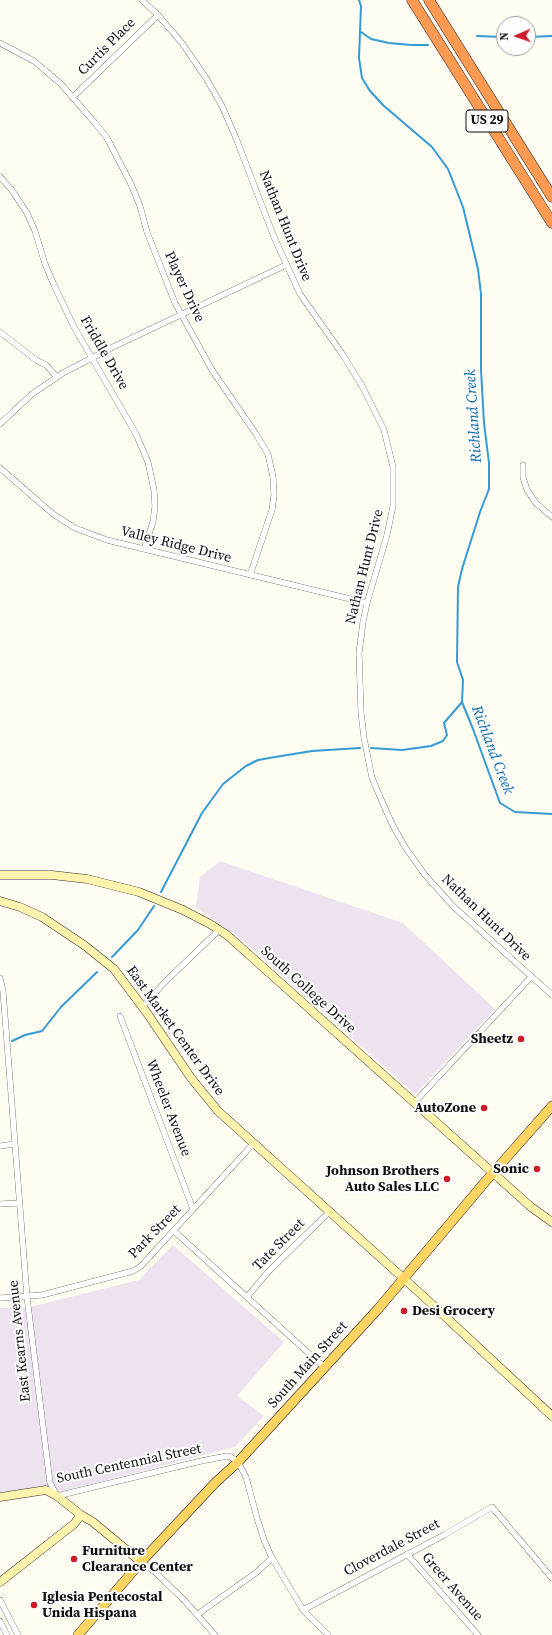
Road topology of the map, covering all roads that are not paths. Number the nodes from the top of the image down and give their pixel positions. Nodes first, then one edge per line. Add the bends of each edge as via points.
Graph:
1 (142, 0) edge
2 (412, 0) edge
3 (429, 0) edge
4 (158, 15) junction
5 (0, 43) edge
6 (73, 97) junction
7 (0, 177) edge
8 (552, 197) edge
9 (552, 223) edge
10 (286, 265) junction
11 (182, 315) junction
12 (0, 332) edge
13 (93, 358) junction
14 (57, 377) junction
15 (0, 424) edge
16 (523, 465) dead end
17 (0, 468) edge
18 (552, 517) edge
19 (144, 549) junction
20 (250, 575) junction
21 (367, 603) junction
22 (0, 875) edge
23 (0, 901) edge
24 (219, 930) junction
25 (531, 977) junction
26 (0, 978) edge
27 (552, 995) edge
28 (1, 998) edge
29 (142, 1007) junction
30 (120, 1016) dead end
31 (414, 1103) junction
32 (552, 1106) edge
33 (15, 1144) junction
34 (253, 1144) junction
35 (0, 1146) edge
36 (493, 1173) junction
37 (19, 1203) junction
38 (0, 1204) edge
39 (193, 1209) junction
40 (329, 1212) junction
41 (552, 1222) edge
42 (174, 1231) junction
43 (404, 1279) junction
44 (27, 1297) junction
45 (247, 1297) junction
46 (0, 1298) edge
47 (325, 1368) junction
48 (552, 1416) edge
49 (238, 1462) junction
50 (57, 1496) junction
51 (0, 1497) edge
52 (81, 1515) junction
53 (407, 1554) junction
54 (272, 1558) junction
55 (141, 1562) junction
56 (552, 1578) edge
57 (0, 1582) edge
58 (0, 1600) edge
59 (303, 1610) junction
60 (198, 1614) junction
61 (0, 1621) edge
62 (6, 1635) edge
63 (18, 1635) edge
64 (78, 1635) edge
65 (215, 1635) edge
66 (328, 1635) edge
67 (478, 1635) edge

1 - 4 street, Nathan Hunt Drive
2 - 9 highway, US 29
3 - 8 highway, US 29
4 - 6 street, Curtis Place
4 - 10 street, Nathan Hunt Drive via 196,61 222,106
5 - 6 street, Player Drive via 34,61
6 - 11 street, Player Drive via 106,138 124,169 140,206 162,272
7 - 13 street, Friddle Drive via 27,213 54,285 74,328
10 - 11 street
10 - 21 street, Nathan Hunt Drive via 300,294 362,386 384,430 389,450 394,481 392,512
11 - 13 street
11 - 20 street, Player Drive via 212,370 268,454 273,489 272,510
12 - 14 street via 46,365
13 - 14 street
13 - 19 street, Friddle Drive via 136,434 152,476 155,506 153,522
14 - 15 street via 32,394
16 - 18 street via 527,490
17 - 19 street, Valley Ridge Drive via 34,499 75,528 107,540
19 - 20 street, Valley Ridge Drive
20 - 21 street, Valley Ridge Drive
21 - 25 street, Nathan Hunt Drive via 359,653 361,712 372,778 392,824 416,864 454,907
22 - 24 main road, South College Drive via 52,875 87,879 139,892 183,910
23 - 29 main road, East Market Center Drive via 42,917 84,945 114,969
24 - 29 street
24 - 31 main road, South College Drive
25 - 27 street, Nathan Hunt Drive
25 - 31 street
26 - 28 street, East Kearns Avenue
28 - 33 street, East Kearns Avenue
29 - 34 main road, East Market Center Drive via 191,1078 218,1111
30 - 39 street, Wheeler Avenue
31 - 36 main road, South College Drive
32 - 36 main road, South Main Street
33 - 35 street
33 - 37 street, East Kearns Avenue
34 - 39 street, Park Street
34 - 40 main road, East Market Center Drive
36 - 41 main road, South College Drive
36 - 43 main road, South Main Street
37 - 38 street
37 - 44 street, East Kearns Avenue
39 - 42 street, Park Street
40 - 43 main road, East Market Center Drive
40 - 45 street, Tate Street via 268,1272
42 - 44 street, Park Street via 141,1266 128,1274
42 - 45 street
43 - 47 main road, South Main Street
43 - 48 main road, East Market Center Drive
44 - 46 street, Park Street
44 - 50 street, East Kearns Avenue via 50,1483
45 - 47 street
47 - 49 main road, South Main Street
49 - 50 street, South Centennial Street via 226,1456
49 - 54 street via 246,1476 257,1518
49 - 55 main road, South Main Street
50 - 51 main road, South Centennial Street via 46,1490
50 - 52 main road, East Kearns Avenue
52 - 55 main road, East Kearns Avenue
52 - 57 main road via 74,1524
53 - 56 street, Cloverdale Street via 492,1507
53 - 59 street, Cloverdale Street
53 - 67 street, Greer Avenue
54 - 59 street
54 - 60 street via 257,1572
55 - 60 street via 155,1572
55 - 64 main road, South Main Street
58 - 63 street
59 - 66 street
60 - 65 street
61 - 62 street

